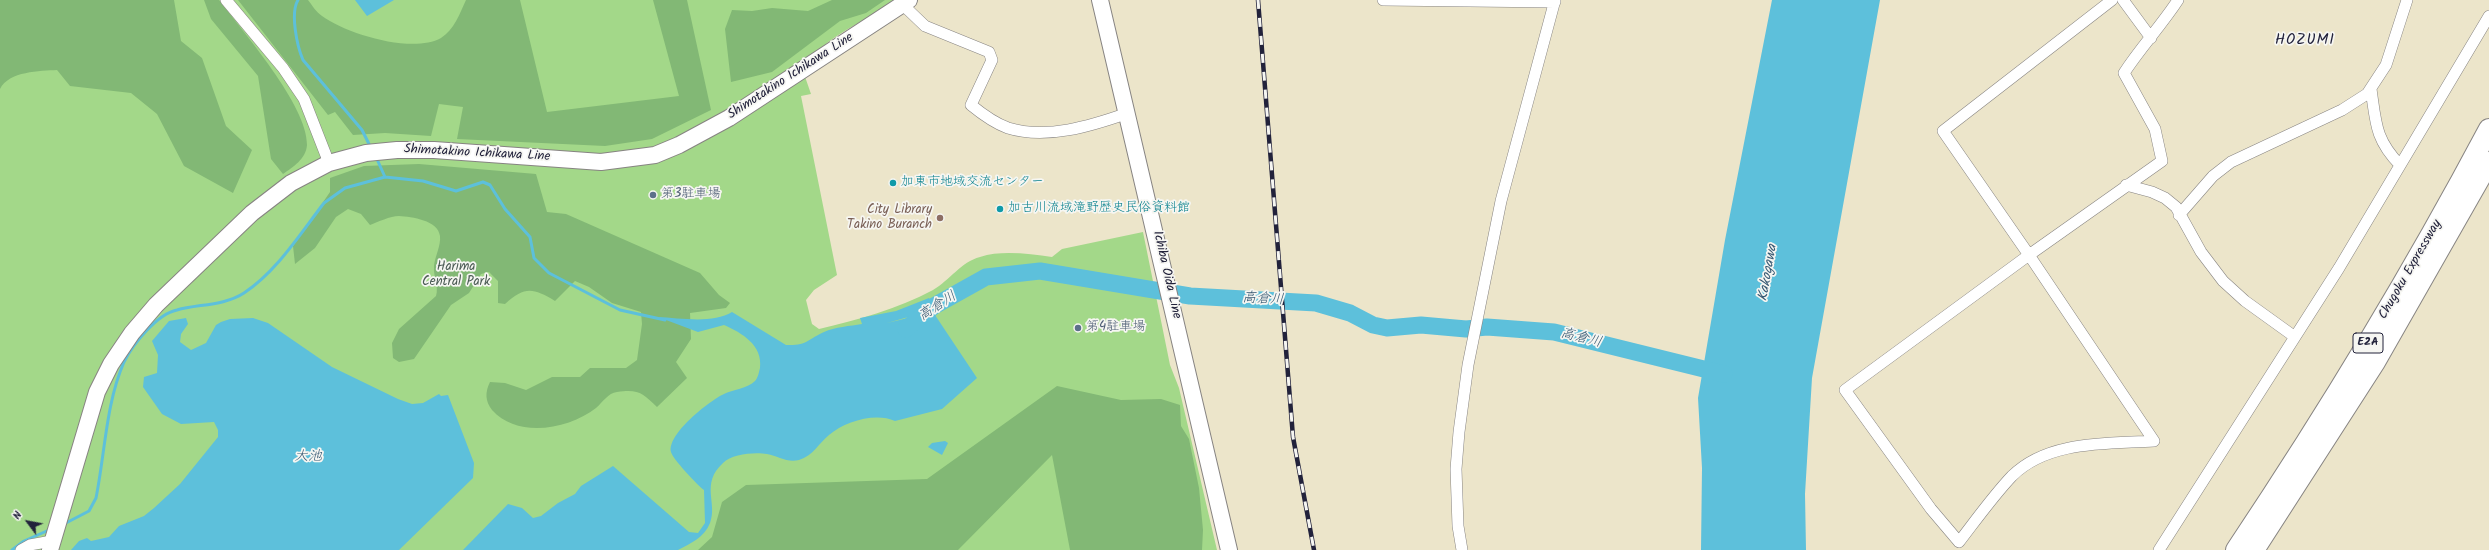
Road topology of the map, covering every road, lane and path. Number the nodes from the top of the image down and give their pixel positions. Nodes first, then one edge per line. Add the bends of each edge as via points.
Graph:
1 (226, 0) edge
2 (1100, 0) edge
3 (1383, 0) edge
4 (2112, 0) edge
5 (2123, 0) edge
6 (2178, 0) edge
7 (2407, 0) edge
8 (1555, 1) edge
9 (906, 2) edge
10 (2489, 16) edge
11 (2151, 38) junction
12 (2371, 89) junction
13 (1128, 113) junction
14 (2489, 129) edge
15 (2489, 162) edge
16 (329, 163) junction
17 (2400, 165) junction
18 (2126, 185) junction
19 (2179, 215) junction
20 (2029, 255) junction
21 (2294, 337) junction
22 (51, 546) edge
23 (21, 550) edge
24 (1229, 550) edge
25 (1462, 550) edge
26 (2160, 550) edge
27 (2236, 550) edge
28 (2254, 550) edge

1 - 16 street via 283,68 304,99
2 - 13 main road, Ichiba Oida Line
3 - 8 street
4 - 20 street via 1943,131
5 - 11 street
6 - 11 street
7 - 12 street via 2386,65
8 - 25 street via 1500,201 1468,366 1458,432 1456,469 1458,526
9 - 13 street via 925,26 989,52 992,60 971,105 1008,128 1037,132 1062,130 1099,123
9 - 16 main road, Shimotakino Ichikawa Line via 729,118 680,145 655,155 601,162 434,150 397,150 366,153
10 - 17 street
11 - 18 street via 2144,43 2124,73 2155,129 2162,161
12 - 17 street via 2376,128 2382,143
12 - 19 street via 2342,110 2231,162 2213,176
13 - 24 main road, Ichiba Oida Line
14 - 27 highway, Chugoku Expressway / E2A via 2447,208 2362,354
15 - 28 highway, Chugoku Expressway / E2A via 2375,362
16 - 22 main road, Shimotakino Ichikawa Line via 292,183 252,213 156,305 132,333 111,364 97,392
17 - 21 street
18 - 19 street via 2165,198 2176,207
18 - 20 street
19 - 21 street via 2201,252 2223,281 2245,301
20 - 20 street via 2154,441 2075,447 2049,453 2030,462 2013,475 1959,542 1931,509 1845,390
21 - 26 street
22 - 23 street via 30,545

